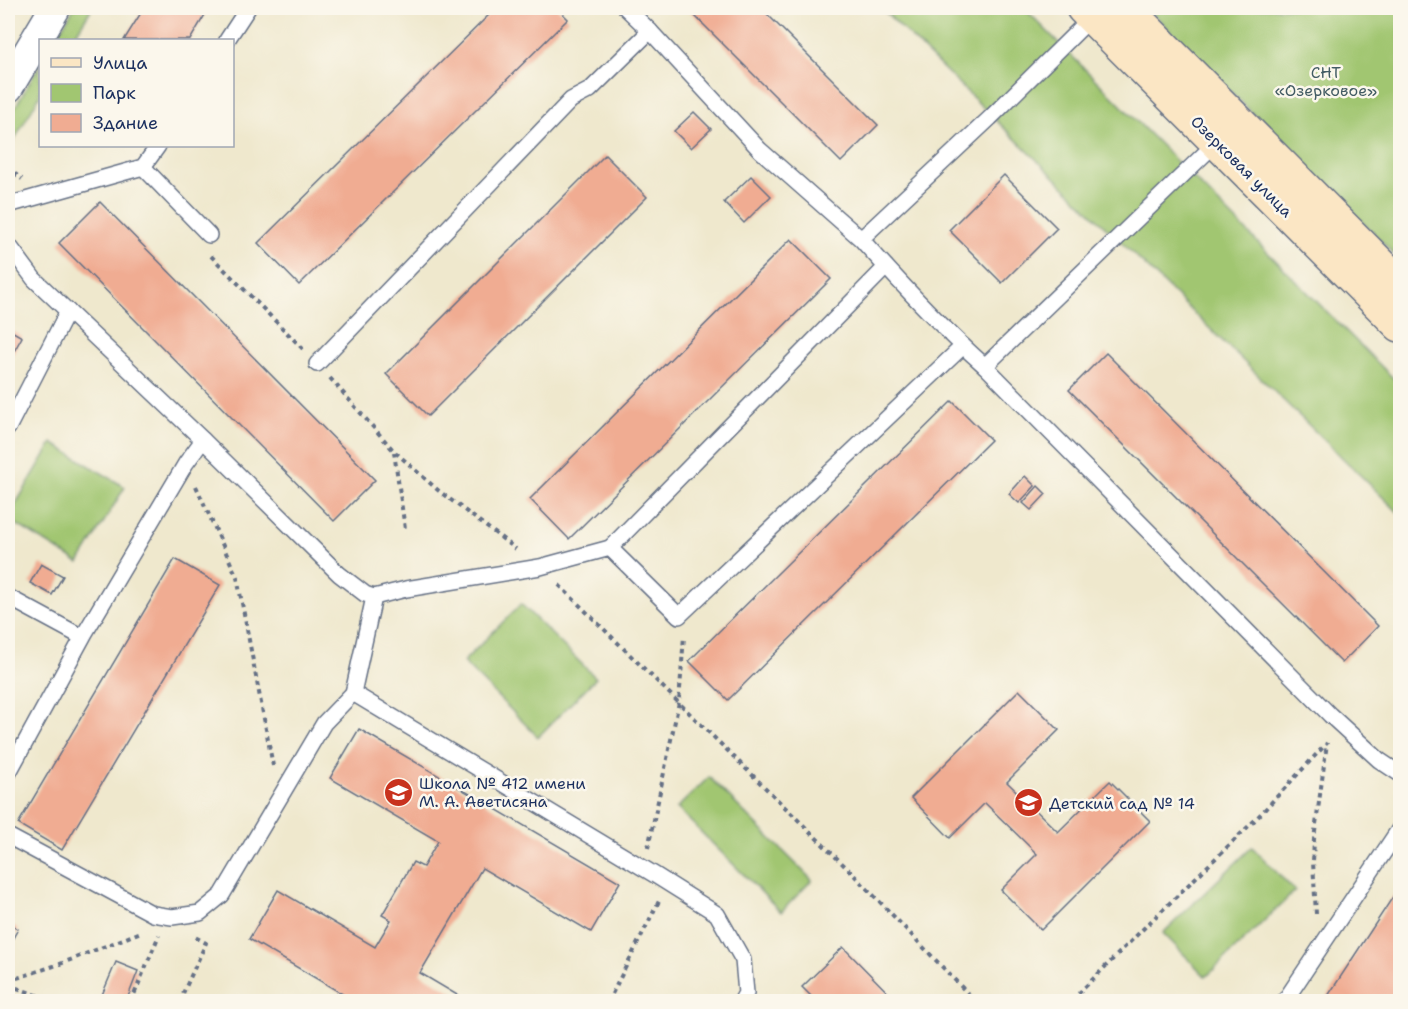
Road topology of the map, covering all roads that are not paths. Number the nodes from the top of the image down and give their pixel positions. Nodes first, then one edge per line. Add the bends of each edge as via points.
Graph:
1 (55, 8) edge
2 (248, 8) edge
3 (626, 8) edge
4 (1125, 8) edge
5 (1092, 11) edge
6 (650, 31) junction
7 (227, 39) edge
8 (8, 87) edge
9 (1228, 132) junction
10 (157, 147) edge
11 (143, 167) junction
12 (8, 205) edge
13 (209, 235) road end
14 (861, 239) junction
15 (8, 244) edge
16 (886, 267) junction
17 (1401, 284) edge
18 (68, 311) junction
19 (1401, 325) edge
20 (963, 346) junction
21 (317, 364) road end
22 (985, 366) junction
23 (8, 428) edge
24 (203, 440) junction
25 (610, 548) junction
26 (8, 597) edge
27 (374, 597) junction
28 (82, 638) junction
29 (353, 693) junction
30 (8, 774) edge
31 (1401, 774) edge
32 (1401, 828) edge
33 (8, 836) edge
34 (747, 999) edge
35 (1284, 1002) edge

1 - 8 street
2 - 7 lane
3 - 6 lane
4 - 9 street, Озерковая улица
5 - 9 street, Озерковая улица
5 - 14 lane via 990,118
6 - 14 lane via 760,150
6 - 21 lane via 590,90 571,100
9 - 17 street, Озерковая улица
9 - 19 street, Озерковая улица
9 - 22 lane
10 - 11 lane
11 - 12 lane
11 - 13 lane
14 - 16 lane
15 - 18 lane via 34,279
16 - 20 lane
16 - 25 lane
18 - 23 lane
18 - 24 lane
20 - 22 lane
20 - 25 lane via 678,616
22 - 31 lane via 1330,715 1379,760
24 - 27 lane via 339,574
24 - 28 lane
25 - 27 lane via 540,567
26 - 28 lane
27 - 29 lane
28 - 30 lane
29 - 33 lane via 324,723 222,896 200,913 172,917 153,914
29 - 34 lane via 717,914 743,960
32 - 35 lane

